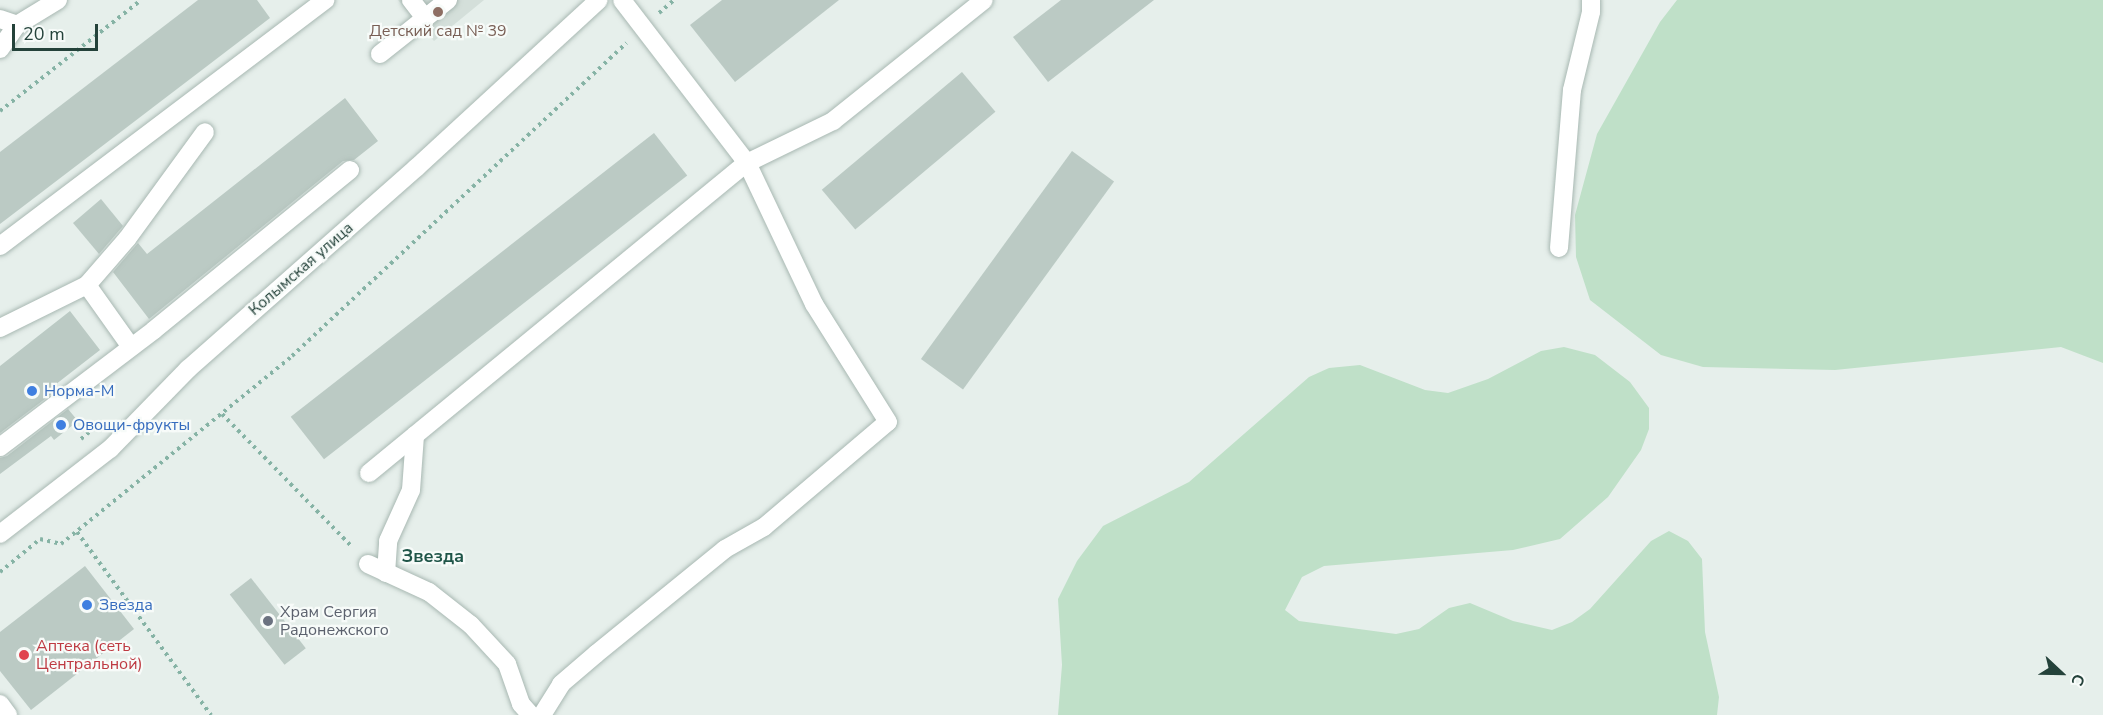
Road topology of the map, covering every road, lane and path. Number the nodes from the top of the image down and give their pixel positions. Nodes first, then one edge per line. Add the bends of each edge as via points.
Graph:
1 (58, 0) edge
2 (141, 0) edge
3 (325, 0) edge
4 (411, 0) edge
5 (448, 0) edge
6 (599, 0) edge
7 (622, 0) edge
8 (674, 0) edge
9 (984, 0) edge
10 (1591, 0) edge
11 (426, 18) junction
12 (8, 22) edge
13 (643, 27) junction
14 (0, 49) edge
15 (380, 54) dead end
16 (0, 111) edge
17 (205, 132) dead end
18 (747, 163) junction
19 (350, 170) dead end
20 (0, 246) edge
21 (1560, 248) dead end
22 (87, 285) junction
23 (0, 328) edge
24 (131, 347) junction
25 (222, 414) junction
26 (416, 435) junction
27 (0, 447) edge
28 (369, 473) dead end
29 (77, 532) junction
30 (0, 534) edge
31 (368, 564) joint
32 (0, 572) edge
33 (386, 573) junction
34 (0, 704) edge
35 (8, 715) edge
36 (211, 715) edge
37 (531, 715) edge
38 (542, 715) edge

1 - 12 street
2 - 16 path
3 - 20 street
4 - 11 street
5 - 11 street
6 - 30 street, Колымская улица via 188,369 110,449
7 - 13 street
8 - 13 path
9 - 18 street via 833,121
10 - 21 street via 1572,90
11 - 15 street
12 - 14 street
13 - 18 street
13 - 25 path via 292,356
17 - 22 street via 127,239
18 - 26 street
18 - 38 street via 814,304 888,422 764,526 725,549 596,654 561,684
19 - 24 street
22 - 23 street
22 - 24 street
24 - 27 street
25 - 29 path
25 - 31 path
26 - 28 street
26 - 33 street via 411,490 388,541
29 - 32 path via 61,544 40,539
29 - 36 path
31 - 33 street
33 - 37 street via 429,592 471,625 507,664 521,704
34 - 35 street

